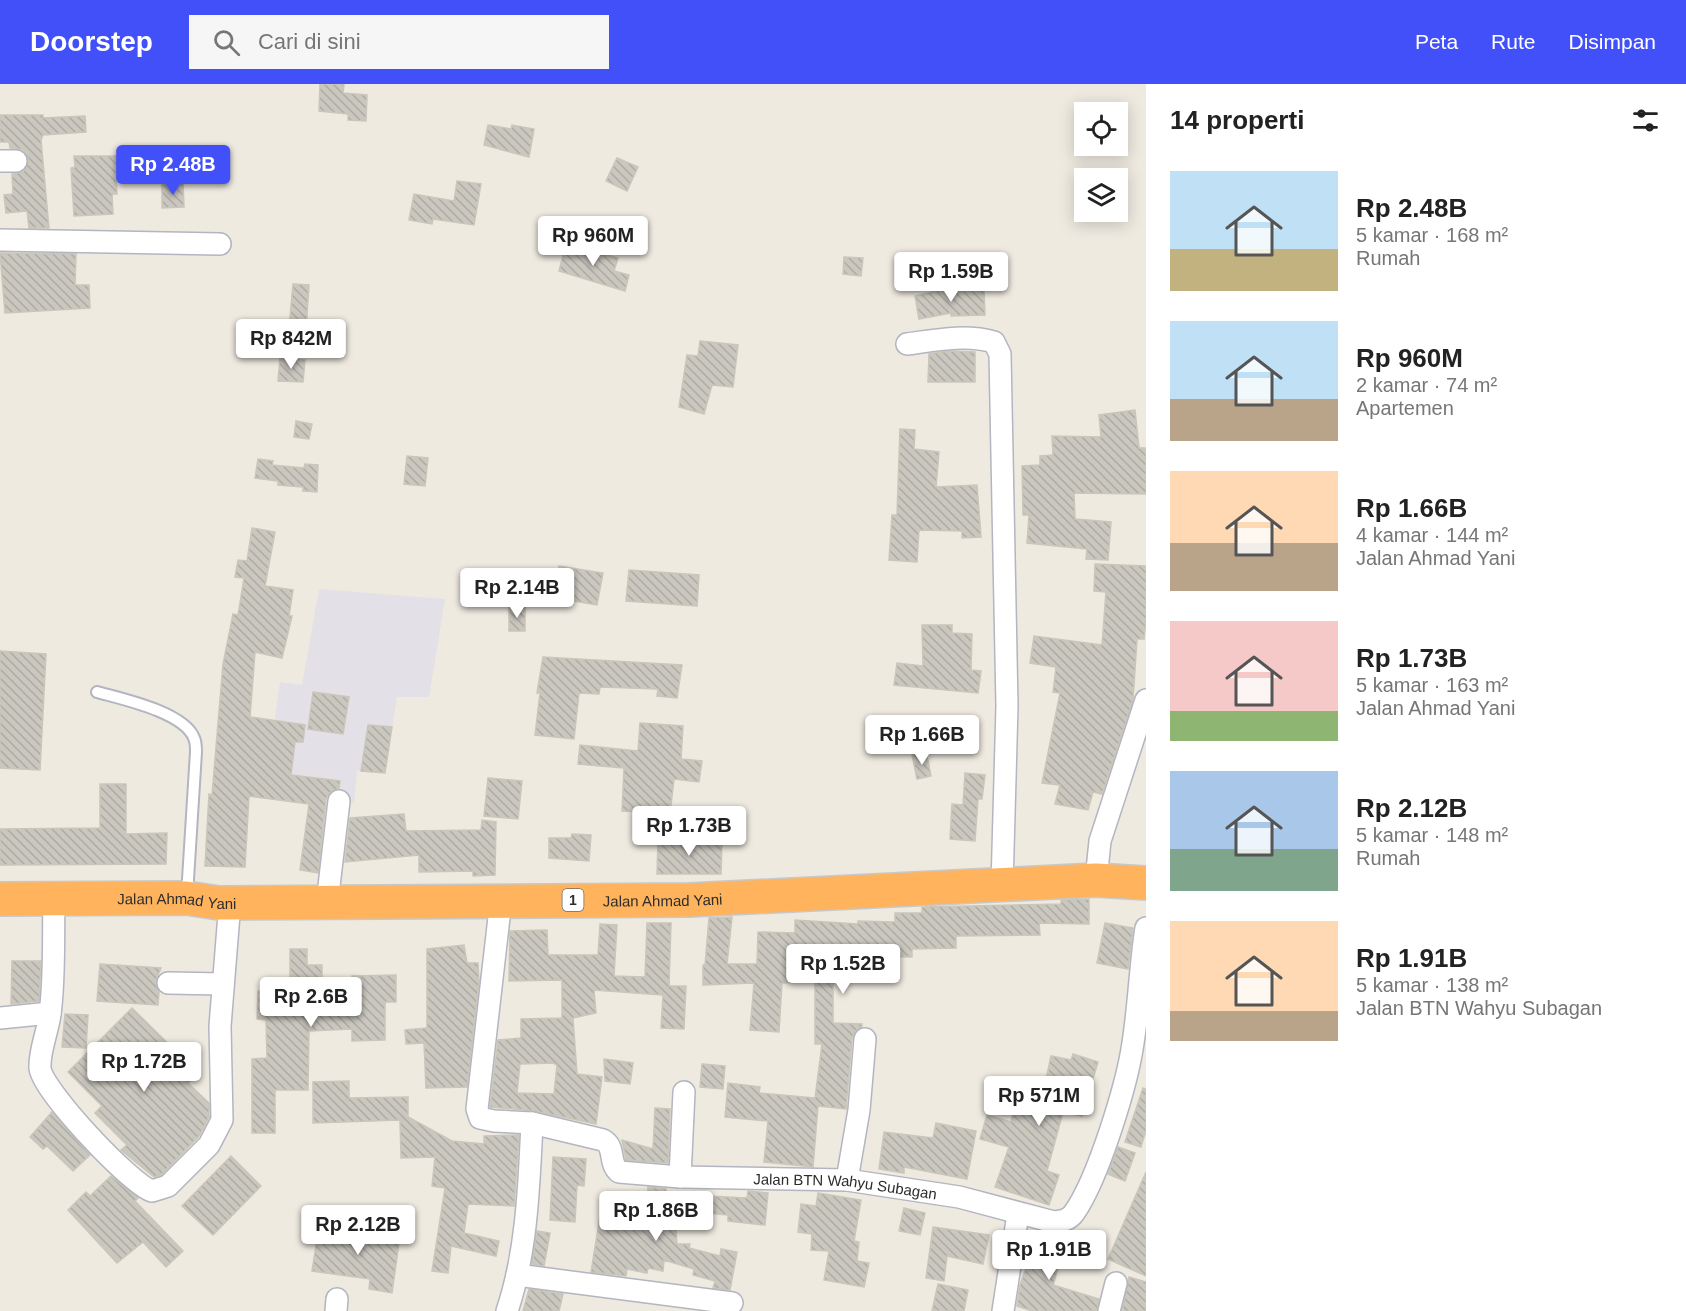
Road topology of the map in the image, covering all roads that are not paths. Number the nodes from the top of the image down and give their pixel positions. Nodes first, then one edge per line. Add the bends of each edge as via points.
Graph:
1 (0, 240) edge
2 (220, 244) dead end
3 (907, 344) dead end
4 (97, 693) dead end
5 (1146, 700) edge
6 (339, 801) dead end
7 (1096, 880) junction
8 (1146, 883) edge
9 (1002, 886) junction
10 (186, 898) junction
11 (0, 900) edge
12 (54, 900) junction
13 (501, 900) junction
14 (230, 902) junction
15 (327, 903) junction
16 (1146, 928) edge
17 (168, 983) dead end
18 (223, 984) junction
19 (50, 1013) junction
20 (0, 1018) edge
21 (865, 1039) dead end
22 (1139, 1046) edge
23 (684, 1092) dead end
24 (532, 1123) junction
25 (680, 1177) junction
26 (847, 1180) junction
27 (1018, 1214) junction
28 (517, 1275) junction
29 (1116, 1283) dead end
30 (732, 1303) dead end
31 (507, 1311) edge
32 (1003, 1311) edge
33 (1109, 1311) edge

1 - 2 street
3 - 9 street via 982,338 994,342 1000,354 1006,706
4 - 10 lane via 168,716 180,722 194,738
5 - 7 street via 1100,841
6 - 15 street
7 - 8 highway, Jalan Ahmad Yani / 1
7 - 9 highway, Jalan Ahmad Yani / 1
9 - 13 highway, Jalan Ahmad Yani / 1 via 689,900
10 - 12 highway, Jalan Ahmad Yani / 1
10 - 14 highway, Jalan Ahmad Yani / 1
11 - 12 highway, Jalan Ahmad Yani / 1
12 - 19 street
13 - 15 highway, Jalan Ahmad Yani / 1
13 - 24 street, Jalan BTN Wahyu Subagan via 477,1109 480,1118
14 - 15 highway, Jalan Ahmad Yani / 1
14 - 18 street
16 - 22 street, Jalan BTN Wahyu Subagan
17 - 18 street
18 - 19 street via 222,1120 209,1145 158,1191 145,1189 120,1168 52,1093 40,1068
19 - 20 street
21 - 26 street via 859,1110
22 - 27 street, Jalan BTN Wahyu Subagan via 1091,1180 1073,1214 1054,1222
23 - 25 street
24 - 25 street, Jalan BTN Wahyu Subagan via 603,1140 619,1172
24 - 28 street
25 - 26 street, Jalan BTN Wahyu Subagan
26 - 27 street, Jalan BTN Wahyu Subagan via 959,1197
27 - 32 street
28 - 30 street
28 - 31 street
29 - 33 street

